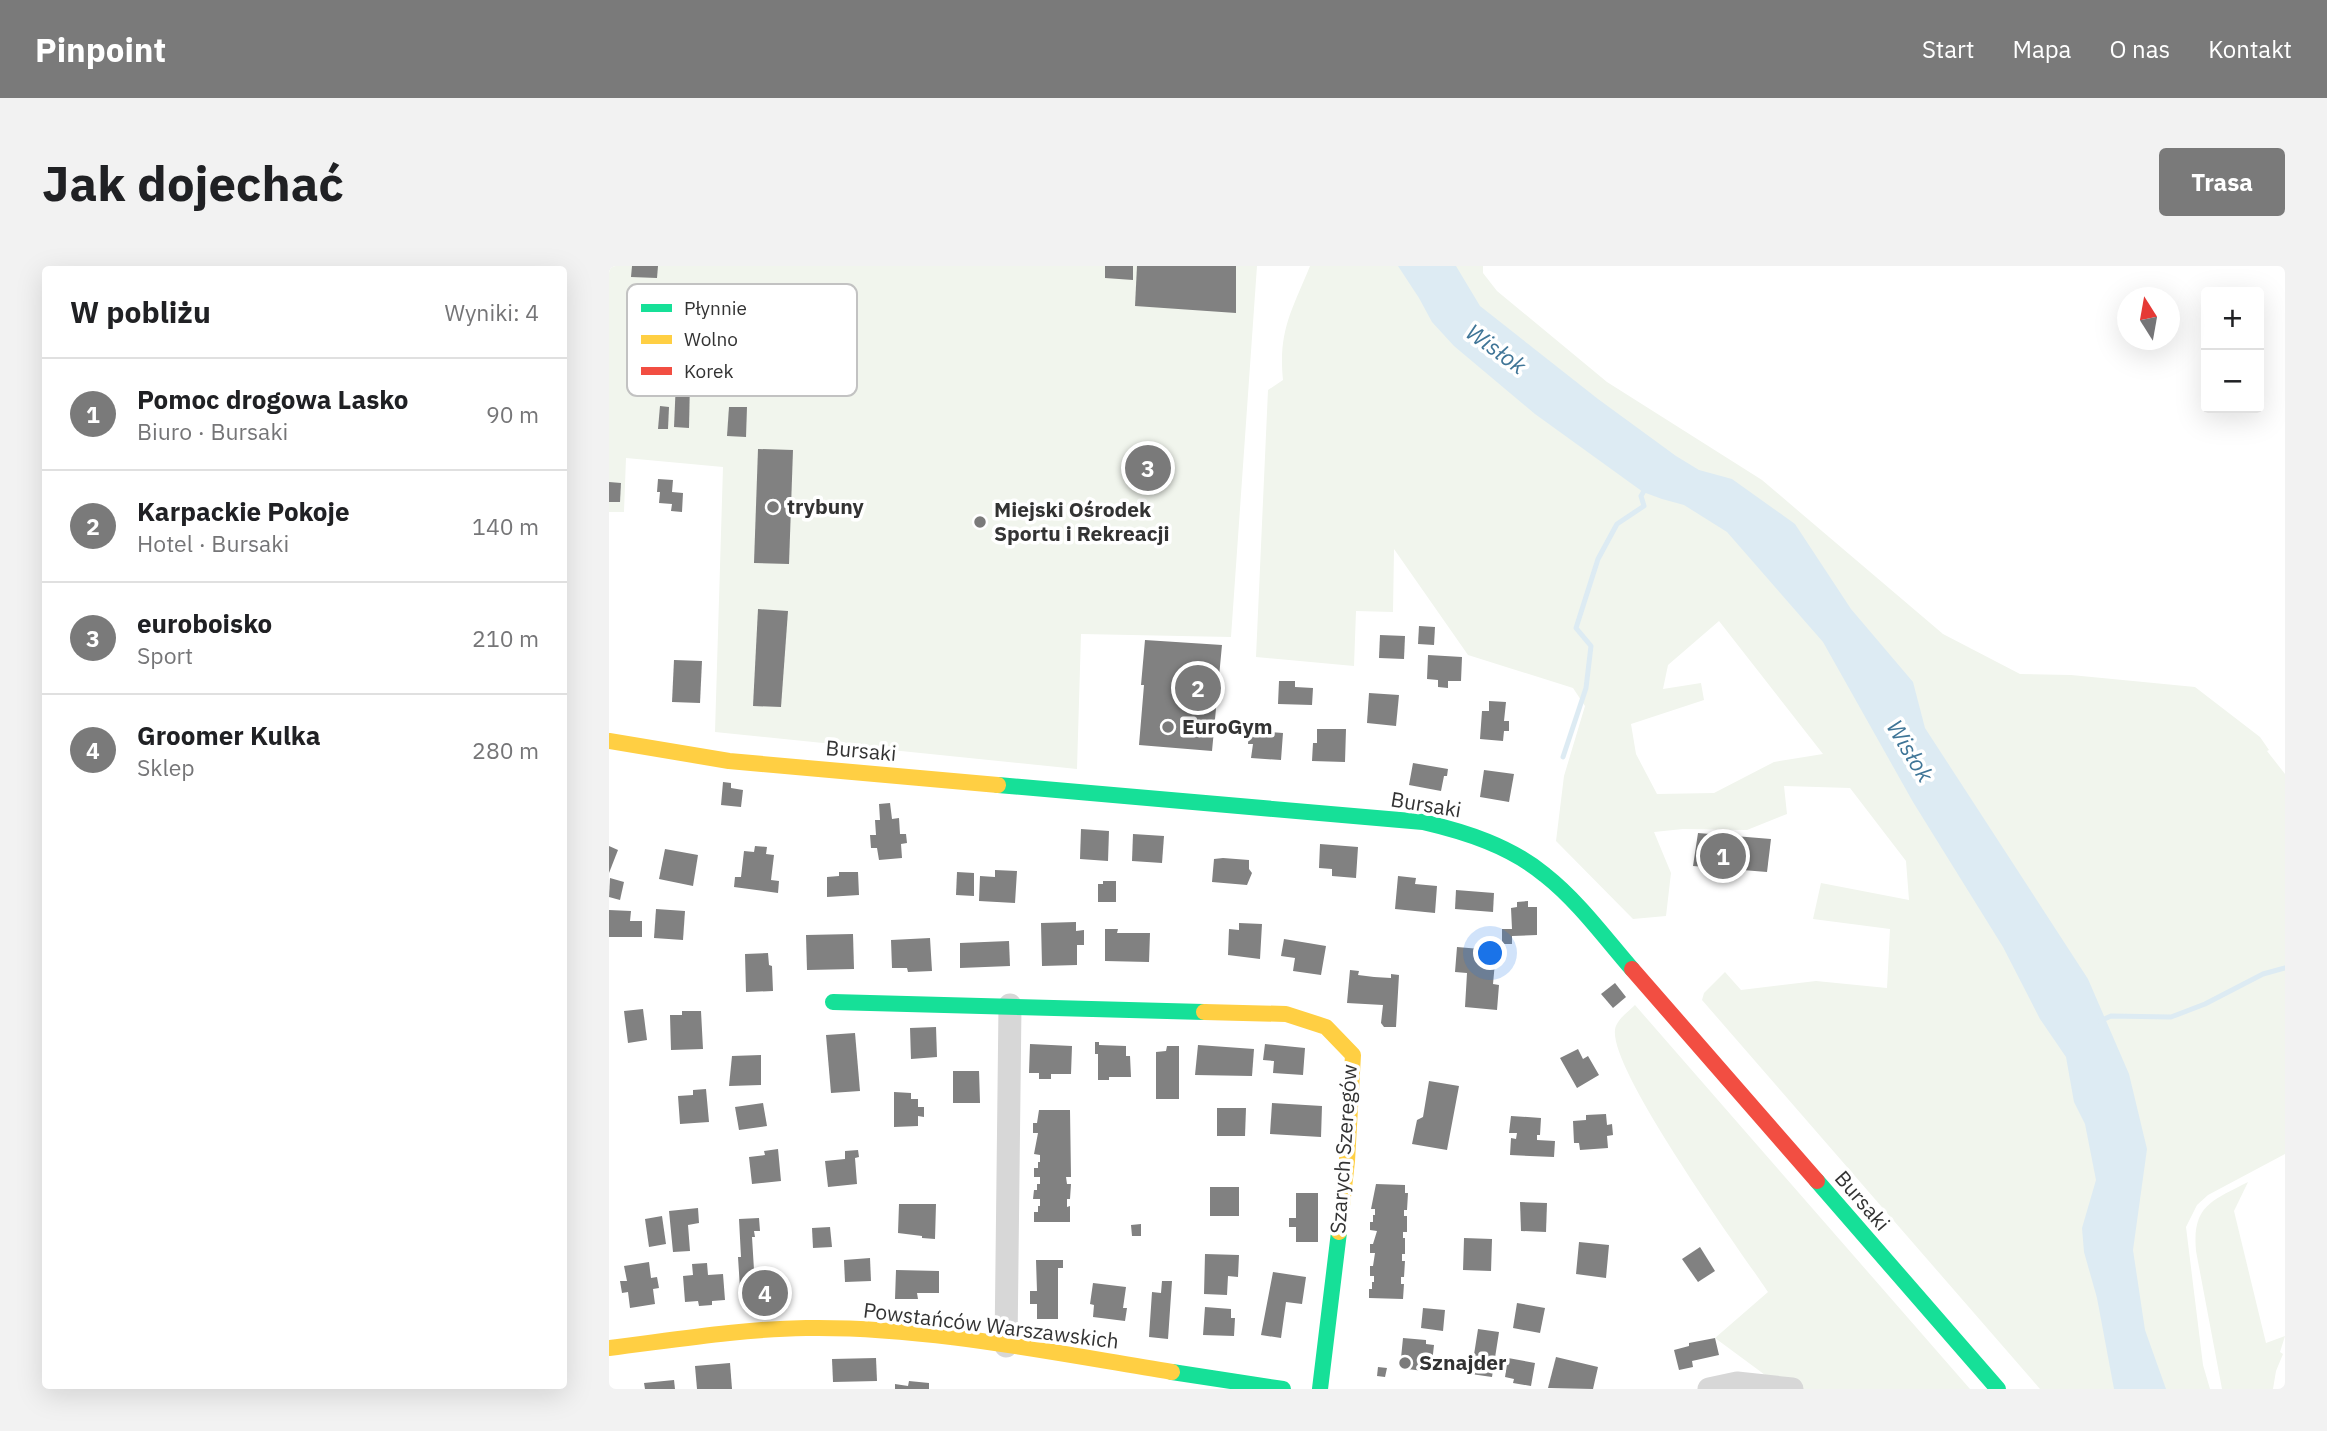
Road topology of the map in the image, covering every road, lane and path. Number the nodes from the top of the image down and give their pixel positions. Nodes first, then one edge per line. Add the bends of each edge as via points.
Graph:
1 (609, 741) edge
2 (833, 1002) dead end
3 (1010, 1005) junction
4 (1006, 1346) junction
5 (609, 1348) edge
6 (1283, 1389) edge
7 (1320, 1389) edge
8 (1709, 1389) edge
9 (1792, 1389) edge
10 (1998, 1389) edge

1 - 10 street, Bursaki via 729,761 1423,822 1492,842 1543,872 1584,914
2 - 3 street, Szarych Szeregów
3 - 4 street
3 - 7 street, Szarych Szeregów via 1286,1014 1326,1027 1353,1055 1347,1161
4 - 5 street, Powstańców Warszawskich via 881,1330 806,1328
4 - 6 street, Powstańców Warszawskich
8 - 9 street via 1737,1383

